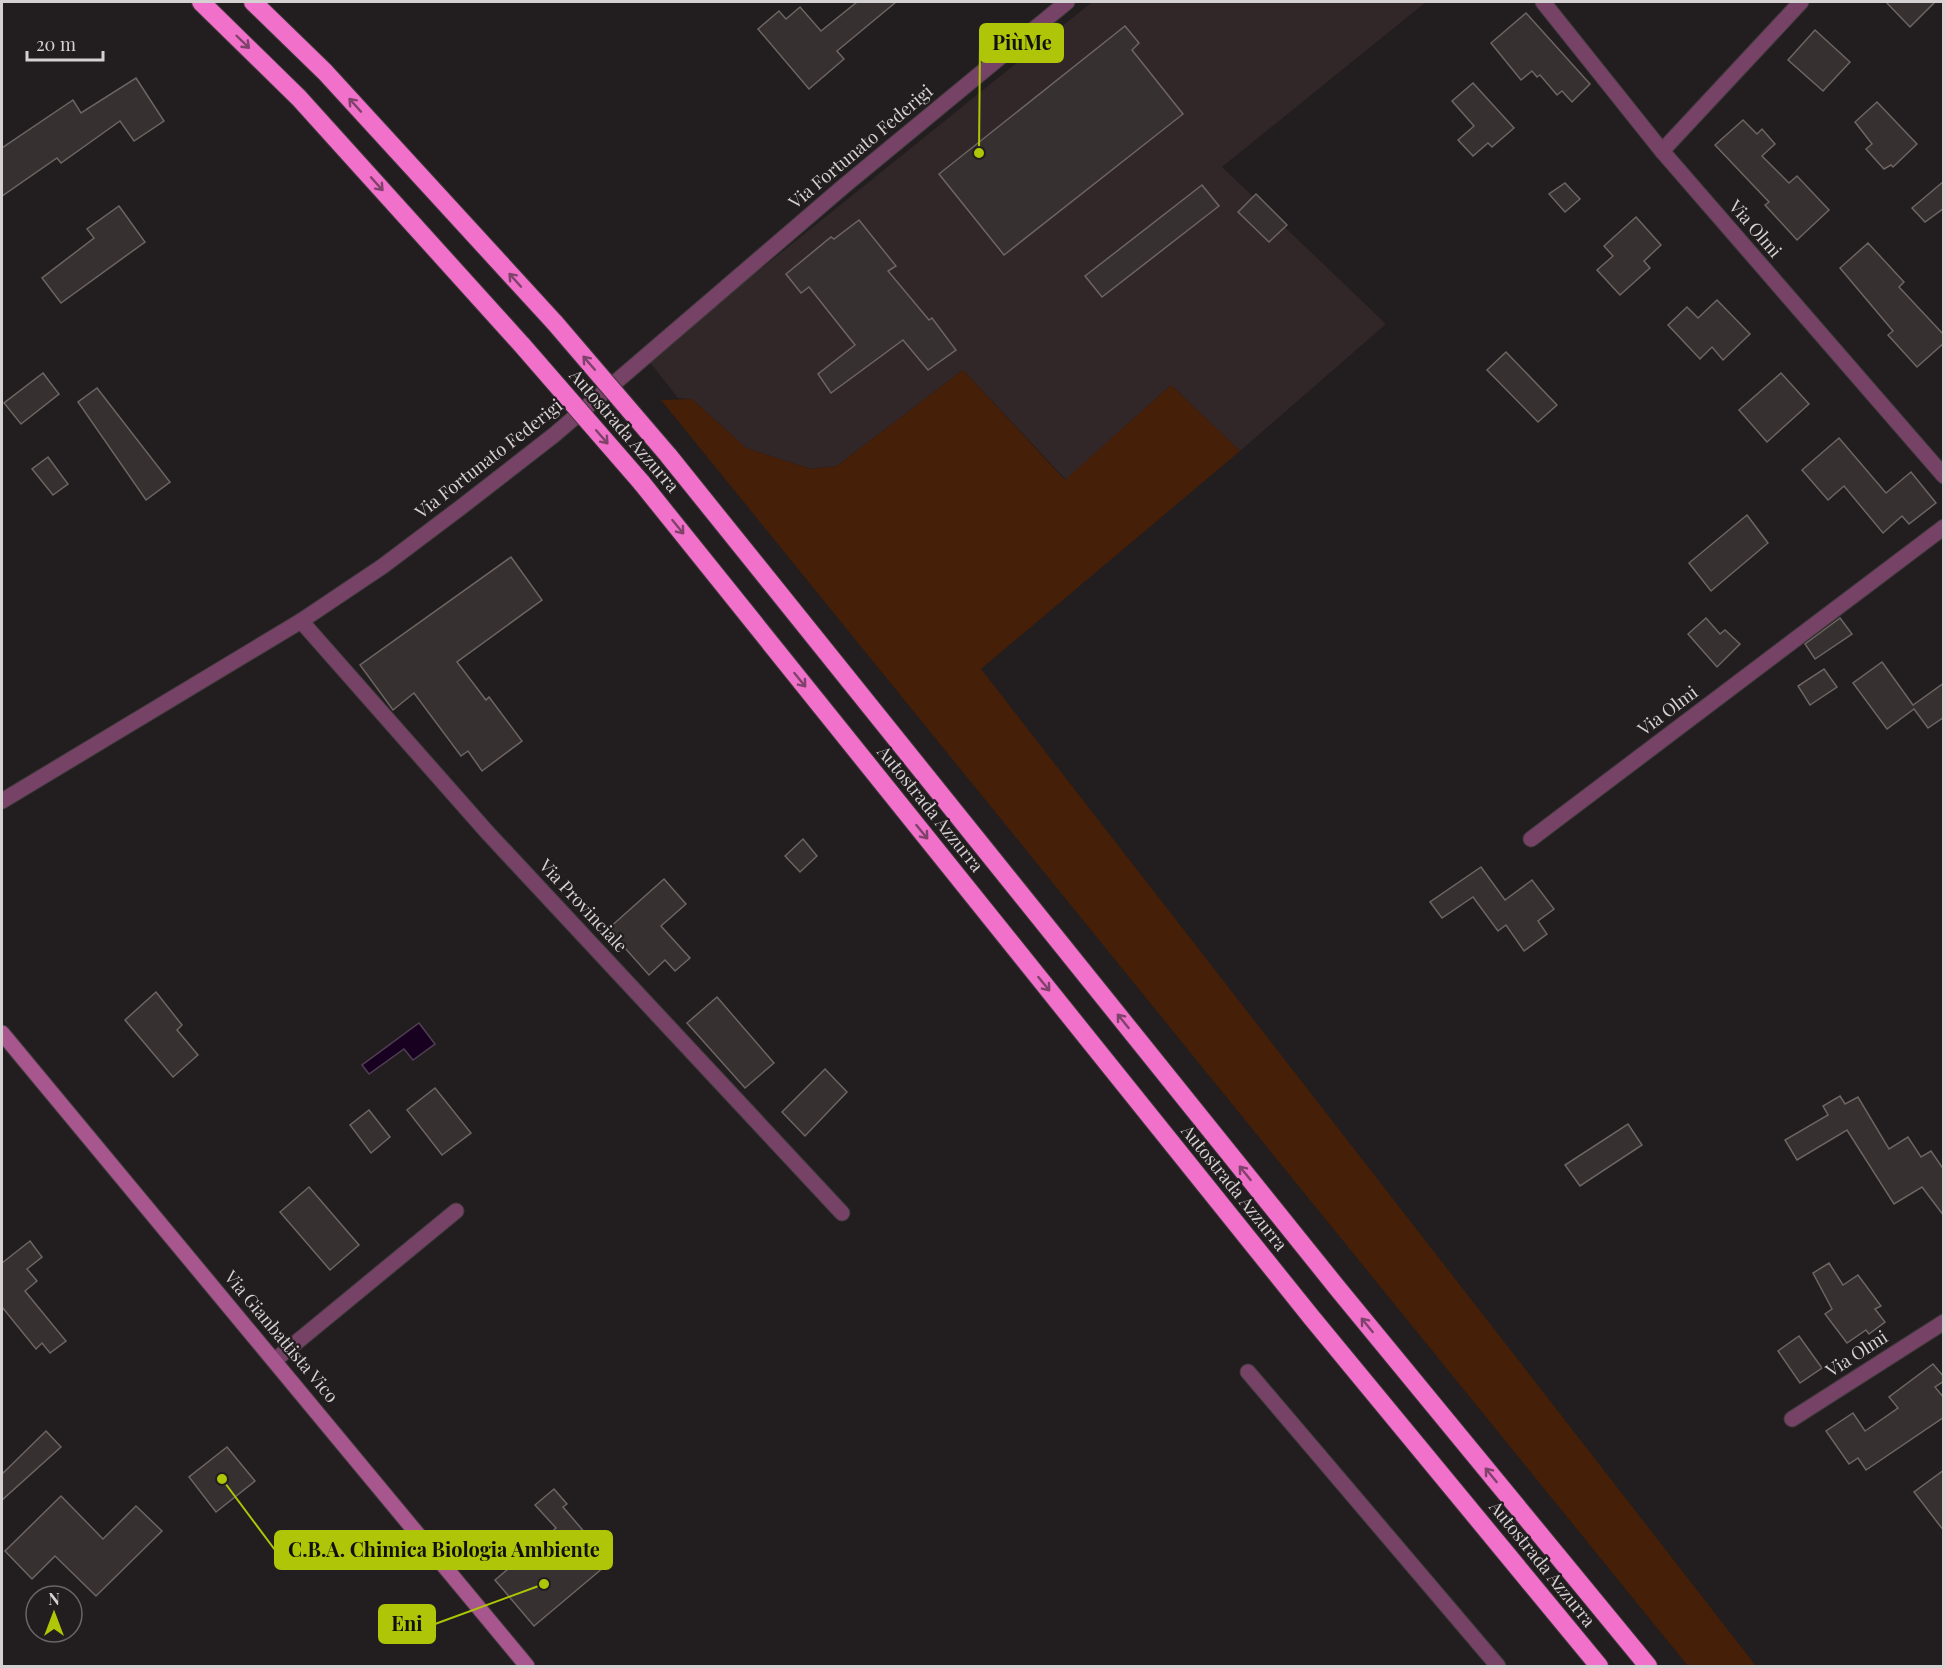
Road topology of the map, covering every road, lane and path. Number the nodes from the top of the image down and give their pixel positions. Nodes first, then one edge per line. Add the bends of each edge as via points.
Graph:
1 (201, 2) edge
2 (254, 2) edge
3 (1067, 2) edge
4 (1543, 2) edge
5 (1801, 2) edge
6 (1662, 151) junction
7 (1944, 476) edge
8 (1944, 527) edge
9 (301, 621) junction
10 (3, 801) edge
11 (1531, 839) dead end
12 (2, 1033) edge
13 (456, 1211) dead end
14 (842, 1213) dead end
15 (1944, 1322) edge
16 (275, 1360) junction
17 (1248, 1372) dead end
18 (1792, 1419) dead end
19 (527, 1666) edge
20 (1498, 1666) edge
21 (1599, 1666) edge
22 (1648, 1666) edge

1 -> 21 highway, Autostrada Azzurra, bridge via 299,98 641,482 1312,1318
22 -> 2 highway, Autostrada Azzurra, bridge via 1339,1290 668,455 555,323 325,72
3 - 9 street, Via Fortunato Federigi via 835,193 554,435 383,566
4 - 6 street, Via Olmi
5 - 6 street
6 - 7 street, Via Olmi
8 - 11 street, Via Olmi
9 - 10 street, Via Fortunato Federigi
9 - 14 street, Via Provinciale via 495,840
12 - 16 main road, Via Gianbattista Vico
13 - 16 street
15 - 18 street, Via Olmi
16 - 19 main road, Via Gianbattista Vico
17 - 20 street

